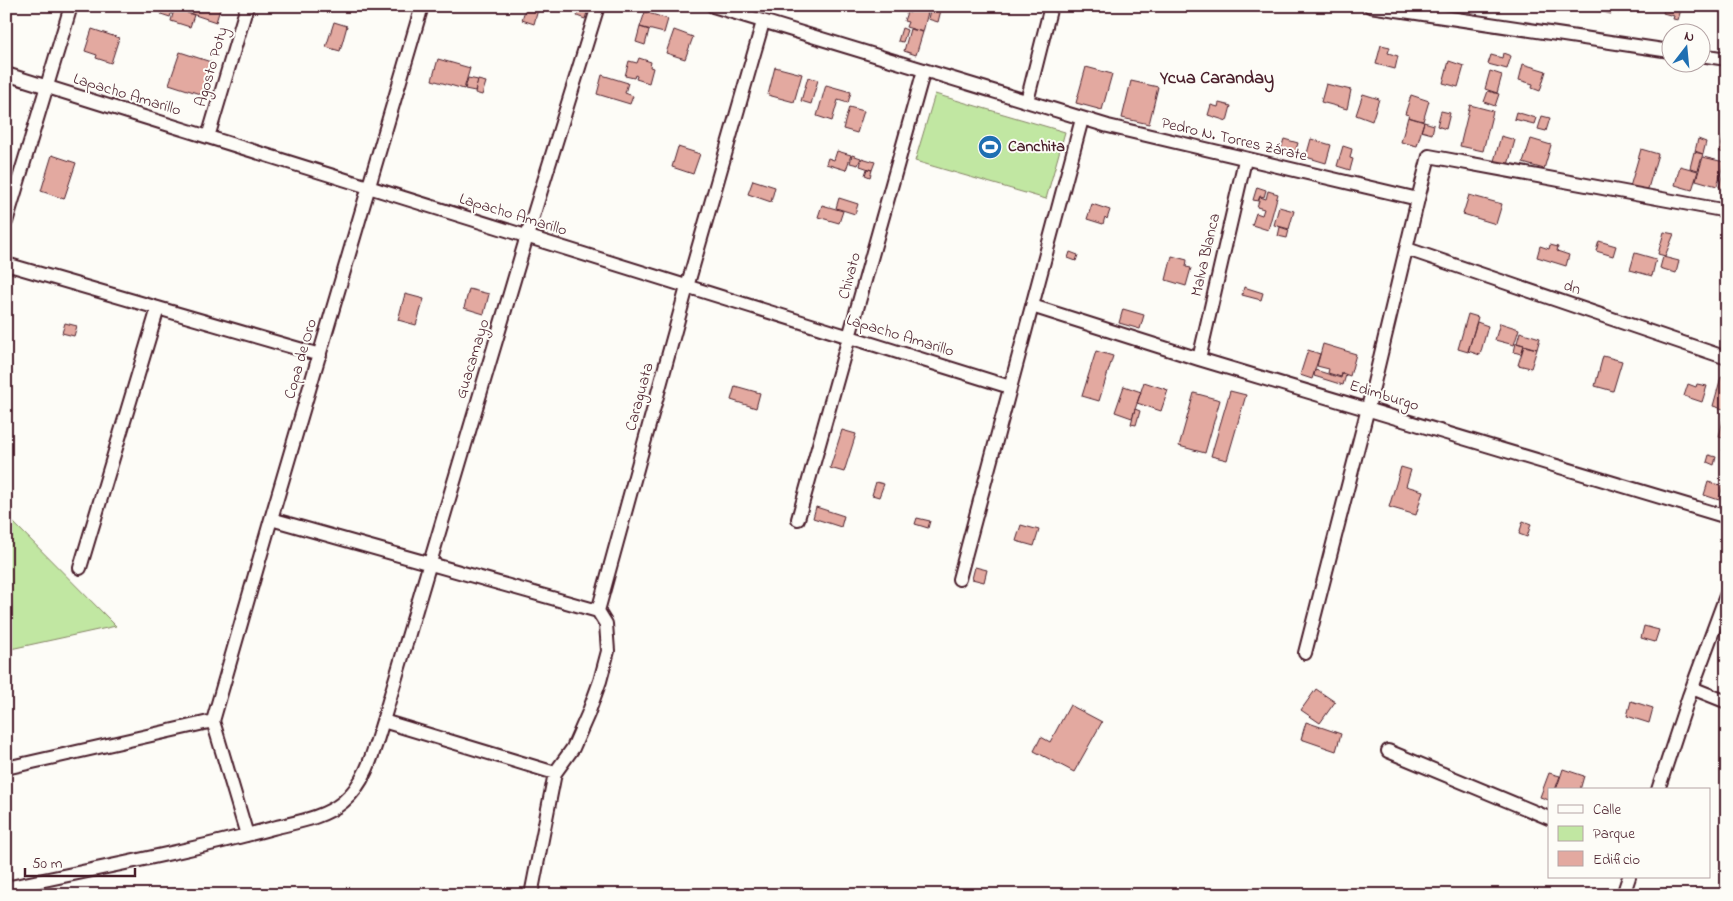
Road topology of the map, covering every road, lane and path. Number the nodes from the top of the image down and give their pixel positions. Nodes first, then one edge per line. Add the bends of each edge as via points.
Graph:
1 (71, 6) edge
2 (247, 6) edge
3 (422, 6) edge
4 (598, 6) edge
5 (713, 6) edge
6 (1052, 6) edge
7 (1370, 6) edge
8 (763, 22) junction
9 (1660, 50) edge
10 (1710, 56) edge
11 (1727, 59) edge
12 (924, 70) junction
13 (6, 74) edge
14 (46, 87) junction
15 (1027, 101) junction
16 (1082, 119) junction
17 (208, 137) junction
18 (1245, 160) junction
19 (369, 188) junction
20 (1418, 199) junction
21 (1727, 211) edge
22 (6, 222) edge
23 (527, 236) junction
24 (1407, 249) junction
25 (6, 264) edge
26 (688, 287) junction
27 (1032, 306) junction
28 (158, 308) junction
29 (850, 337) junction
30 (320, 354) junction
31 (1727, 358) edge
32 (1199, 359) junction
33 (1010, 387) junction
34 (1368, 408) junction
35 (1727, 517) edge
36 (271, 519) junction
37 (798, 519) dead end
38 (430, 562) junction
39 (80, 568) dead end
40 (959, 579) dead end
41 (1727, 593) edge
42 (598, 611) junction
43 (1304, 653) dead end
44 (1690, 692) junction
45 (1727, 702) edge
46 (214, 721) junction
47 (383, 721) junction
48 (1388, 751) dead end
49 (6, 768) edge
50 (555, 773) junction
51 (1659, 788) edge
52 (1548, 818) edge
53 (247, 835) junction
54 (1629, 878) edge
55 (6, 888) edge
56 (531, 895) edge
57 (1623, 895) edge

1 - 14 street
2 - 17 street, Agosto Poty
3 - 19 street, Copa de Oro
4 - 23 street, Guacamayo
5 - 8 street, Pedro N. Torres Zárate
6 - 15 street
7 - 9 street
8 - 12 street, Pedro N. Torres Zárate
8 - 26 street, Caraguata
10 - 11 street
12 - 15 street, Pedro N. Torres Zárate
12 - 29 street, Chivato
13 - 14 street, Lapacho Amarillo
14 - 17 street, Lapacho Amarillo
14 - 22 street
15 - 16 street, Pedro N. Torres Zárate
16 - 18 street, Pedro N. Torres Zárate
16 - 27 street
17 - 19 street, Lapacho Amarillo
18 - 20 street, Pedro N. Torres Zárate
18 - 32 street, Malva Blanca
19 - 23 street, Lapacho Amarillo
19 - 30 street, Copa de Oro
20 - 21 street via 1429,156
20 - 24 street
23 - 26 street, Lapacho Amarillo
23 - 38 street, Guacamayo
24 - 31 street, dn
24 - 34 street
25 - 28 street
26 - 29 street, Lapacho Amarillo
26 - 42 street, Caraguata
27 - 32 street, Edimburgo
27 - 33 street
28 - 30 street
28 - 39 street
29 - 33 street, Lapacho Amarillo
29 - 37 street, Chivato
30 - 36 street, Copa de Oro
32 - 34 street, Edimburgo
33 - 40 street
34 - 35 street, Edimburgo
34 - 43 street
36 - 38 street
36 - 46 street, Copa de Oro
38 - 42 street
38 - 47 street, Guacamayo
41 - 44 street
42 - 50 street via 606,624 608,651 588,714 573,748
44 - 45 street
44 - 51 street
46 - 49 street
46 - 53 street
47 - 50 street
47 - 53 street, Guacamayo via 368,766 344,802 327,813
48 - 52 street
50 - 56 street
53 - 55 street, Guacamayo
54 - 57 street

